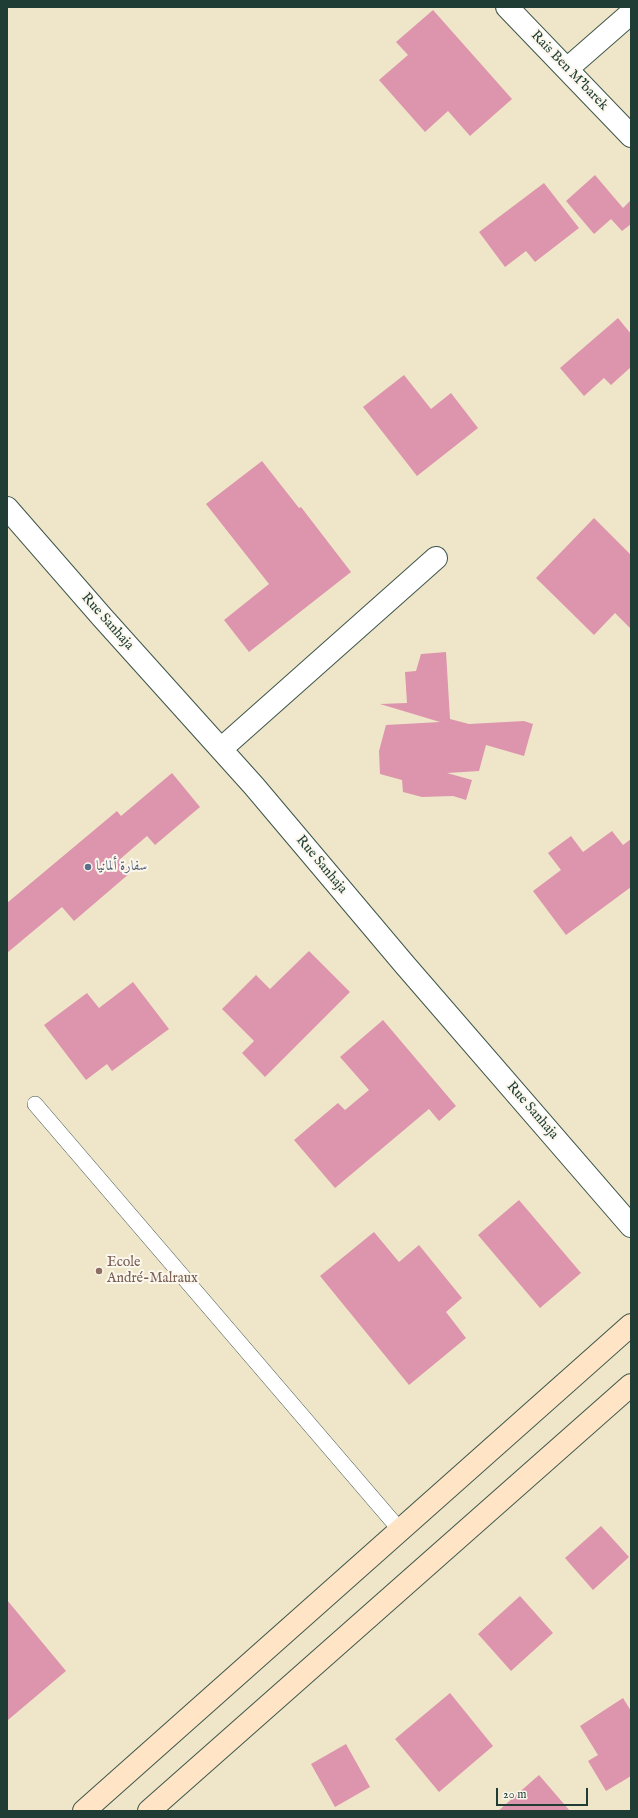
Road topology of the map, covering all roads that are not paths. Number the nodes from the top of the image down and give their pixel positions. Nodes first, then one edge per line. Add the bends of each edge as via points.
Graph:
1 (507, 7) edge
2 (631, 13) edge
3 (567, 69) junction
4 (631, 136) edge
5 (7, 508) edge
6 (436, 558) dead end
7 (221, 749) junction
8 (35, 1104) dead end
9 (631, 1226) edge
10 (631, 1325) edge
11 (631, 1385) edge
12 (400, 1530) junction
13 (84, 1811) edge
14 (149, 1811) edge

1 - 3 street, Rais Ben M’barek
2 - 3 street
3 - 4 street, Rais Ben M’barek
5 - 7 street, Rue Sanhaja
6 - 7 street
7 - 9 street, Rue Sanhaja
8 - 12 lane
10 - 12 street
11 - 14 street
12 - 13 street

